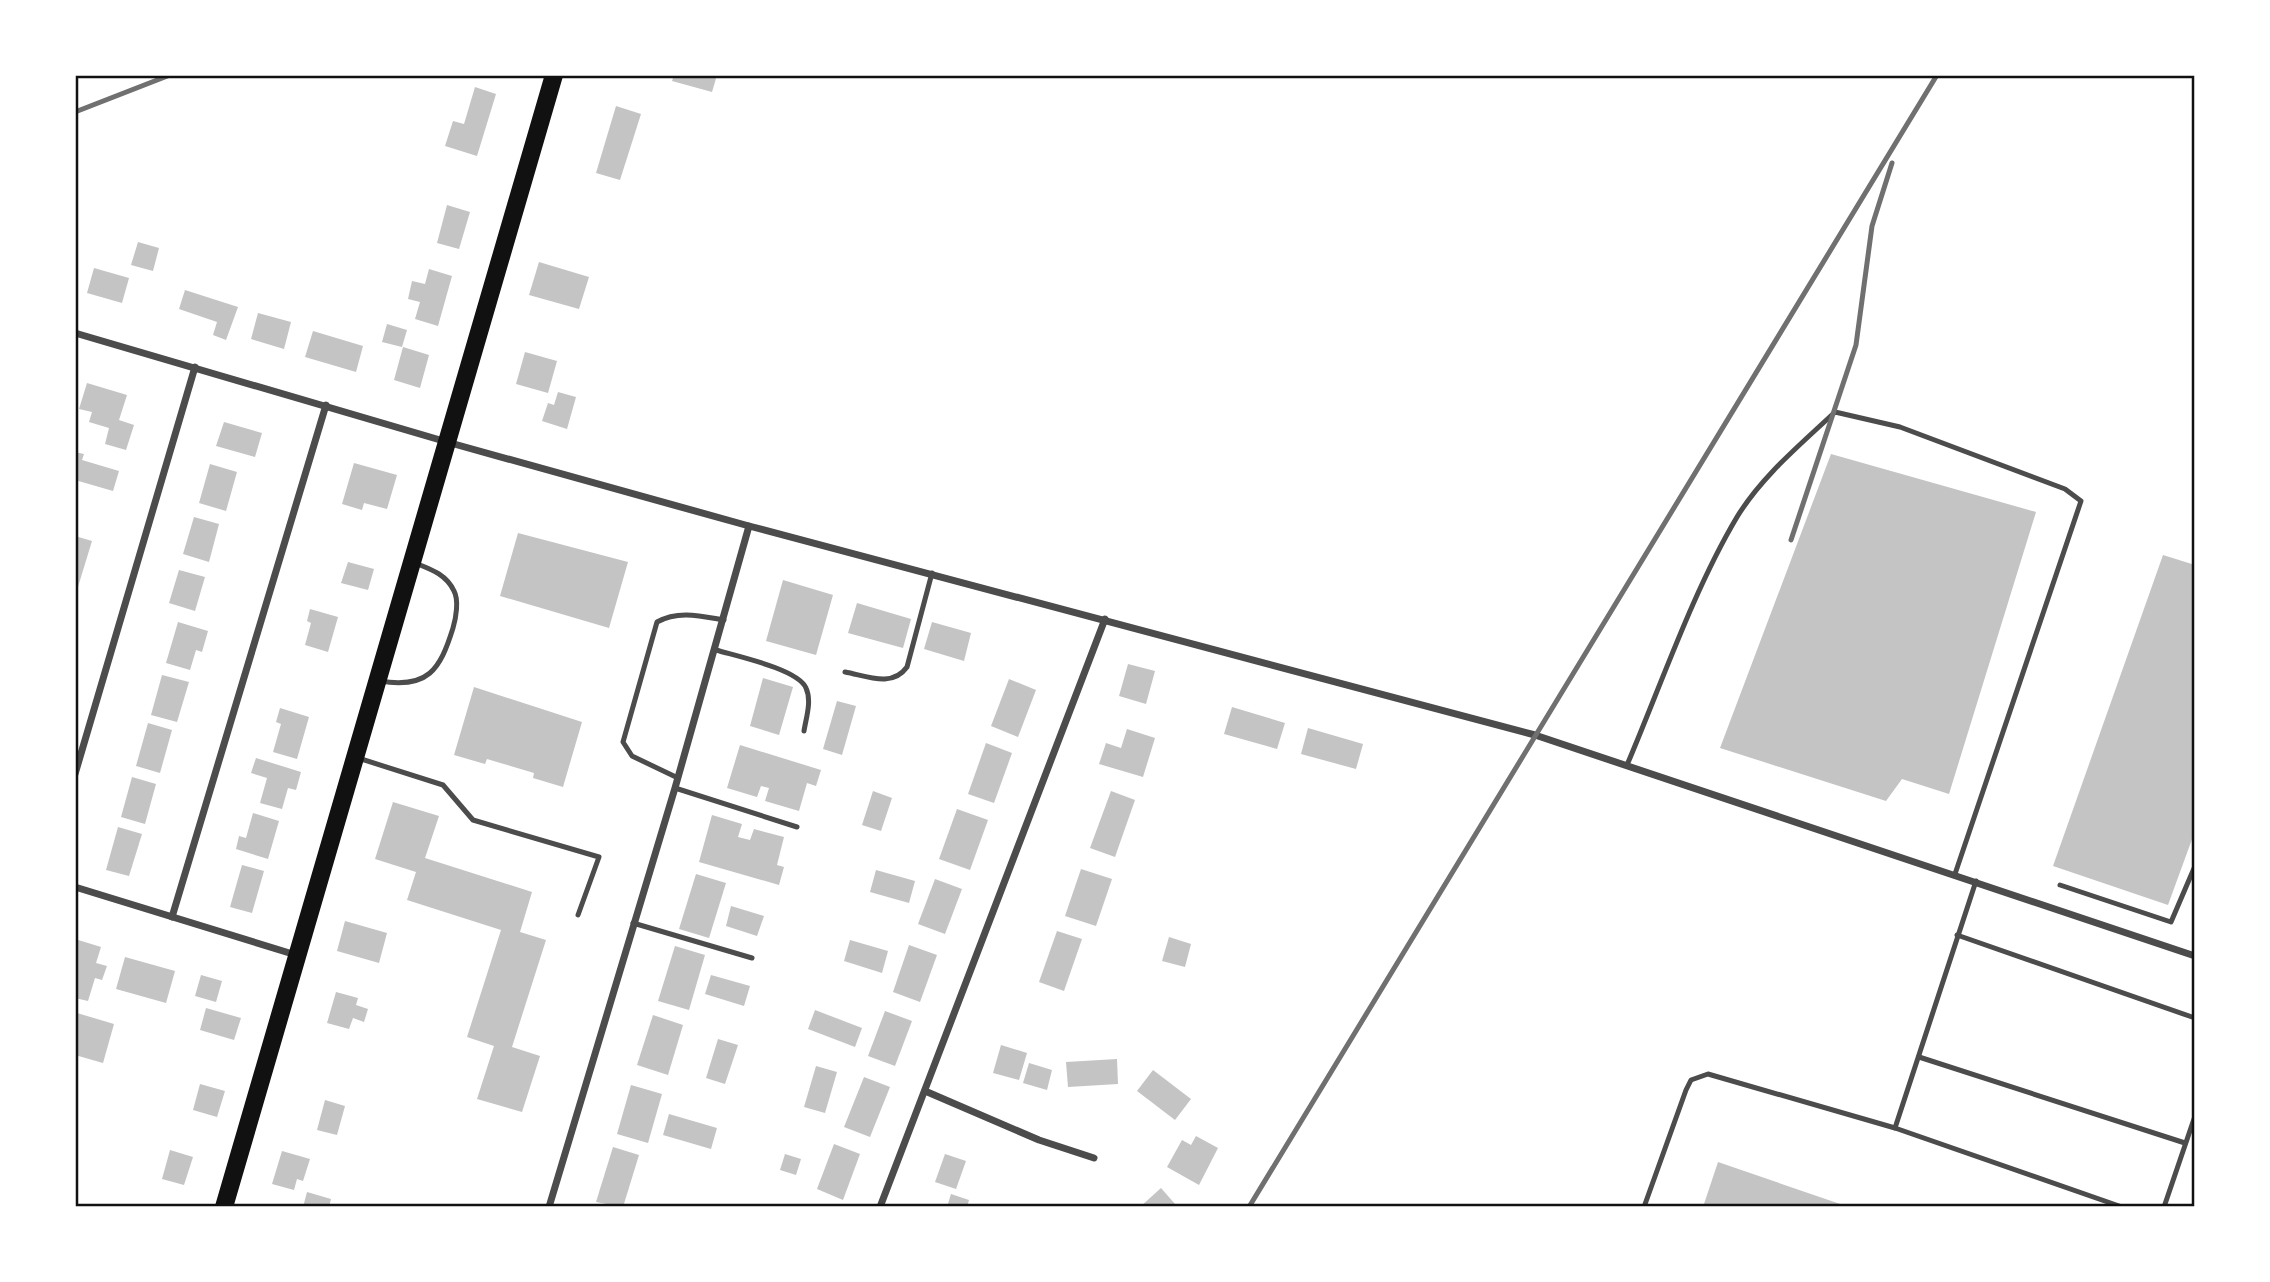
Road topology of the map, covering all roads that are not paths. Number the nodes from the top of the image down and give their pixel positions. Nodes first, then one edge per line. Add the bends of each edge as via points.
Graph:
1 (554, 75) edge
2 (75, 333) edge
3 (195, 368) junction
4 (326, 405) junction
5 (447, 442) junction
6 (749, 526) junction
7 (412, 562) junction
8 (932, 573) junction
9 (1105, 619) junction
10 (724, 620) junction
11 (716, 650) junction
12 (845, 672) dead end
13 (377, 680) junction
14 (804, 732) dead end
15 (355, 757) junction
16 (1628, 765) junction
17 (75, 774) edge
18 (678, 778) junction
19 (675, 788) junction
20 (797, 827) dead end
21 (2195, 866) edge
22 (1955, 874) junction
23 (1976, 881) junction
24 (2060, 885) dead end
25 (75, 887) edge
26 (578, 915) dead end
27 (172, 917) junction
28 (633, 923) junction
29 (1957, 935) junction
30 (296, 955) junction
31 (2195, 956) edge
32 (752, 958) dead end
33 (2195, 1018) edge
34 (1919, 1057) junction
35 (925, 1091) junction
36 (2195, 1116) edge
37 (1895, 1128) junction
38 (2185, 1143) junction
39 (1094, 1158) dead end
40 (224, 1207) edge
41 (549, 1207) edge
42 (880, 1207) edge
43 (1644, 1207) edge
44 (2122, 1207) edge
45 (2164, 1207) edge

1 - 5 main road
2 - 3 street
3 - 4 street
3 - 17 street
4 - 5 street
4 - 27 street
5 - 6 street
5 - 7 main road
6 - 8 street
6 - 10 street
7 - 13 main road
7 - 13 lane via 440,574 456,592 453,627 438,668 421,680 399,684
8 - 9 street
8 - 12 lane via 907,667 900,677 891,681
9 - 16 street via 1535,735
9 - 35 street
10 - 11 street
10 - 18 lane via 688,614 657,622 623,742 632,756
11 - 14 lane via 792,674 806,686 809,702
11 - 18 street
13 - 15 main road
15 - 26 lane via 443,785 472,820 599,857
15 - 30 main road
16 - 22 street
16 - 22 lane via 1706,578 1738,516 1771,472 1835,412 1900,427 2065,489 2081,501
18 - 19 street
19 - 20 lane
19 - 28 street
21 - 24 lane via 2171,922
22 - 23 street
23 - 29 lane
23 - 31 street
25 - 27 street
27 - 30 street
28 - 32 lane
28 - 41 street
29 - 33 lane
29 - 34 lane
30 - 40 main road
34 - 37 lane
34 - 38 lane
35 - 39 street via 1039,1140
35 - 42 street
36 - 38 lane
37 - 43 lane via 1708,1074 1691,1080 1686,1090
37 - 44 lane
38 - 45 lane

